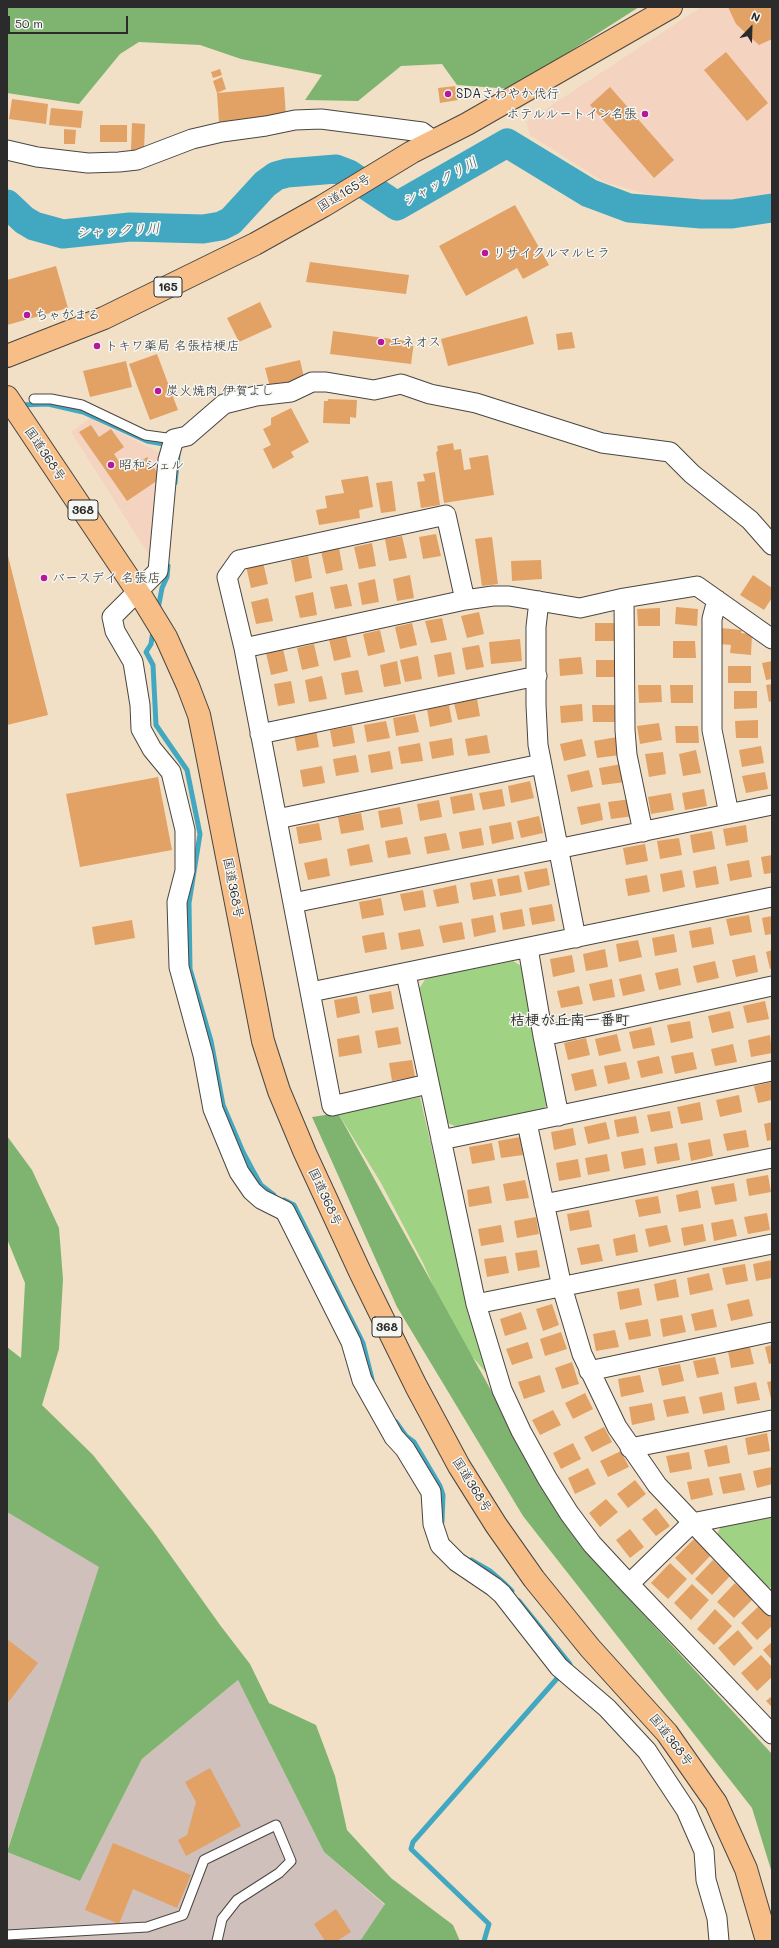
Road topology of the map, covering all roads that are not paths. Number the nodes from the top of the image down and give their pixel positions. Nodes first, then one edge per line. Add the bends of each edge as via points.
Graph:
1 (671, 7) edge
2 (434, 142) junction
3 (7, 150) edge
4 (7, 356) edge
5 (7, 397) edge
6 (34, 399) dead end
7 (173, 440) junction
8 (772, 545) edge
9 (141, 596) junction
10 (624, 598) junction
11 (465, 600) junction
12 (717, 600) junction
13 (539, 601) junction
14 (772, 639) edge
15 (244, 648) junction
16 (537, 676) junction
17 (260, 734) junction
18 (541, 764) junction
19 (772, 805) edge
20 (729, 814) junction
21 (277, 819) junction
22 (643, 832) junction
23 (558, 850) junction
24 (772, 897) edge
25 (293, 903) junction
26 (576, 938) junction
27 (528, 948) junction
28 (406, 974) junction
29 (772, 986) edge
30 (311, 992) junction
31 (543, 1036) junction
32 (772, 1071) edge
33 (428, 1084) junction
34 (559, 1116) junction
35 (526, 1123) junction
36 (441, 1140) junction
37 (772, 1158) edge
38 (544, 1204) junction
39 (772, 1244) edge
40 (562, 1287) junction
41 (476, 1304) junction
42 (772, 1332) edge
43 (590, 1370) junction
44 (772, 1420) edge
45 (630, 1448) junction
46 (772, 1507) edge
47 (692, 1524) junction
48 (629, 1584) junction
49 (769, 1600) edge
50 (772, 1734) edge
51 (7, 1935) edge
52 (217, 1941) edge
53 (718, 1941) edge
54 (767, 1941) edge

1 - 2 highway, 国道165号 / 165
2 - 3 street via 422,132 321,118 222,132 192,139 137,160 119,162 88,163 37,157
2 - 4 highway, 国道165号 / 165 via 412,152 255,244 104,318
5 - 9 highway, 国道368号 / 368
6 - 7 lane via 82,405 145,435
7 - 8 street via 187,436 224,404 256,396 291,392 312,382 374,390 402,384 430,394 476,403 602,443 670,452 692,474 750,520
7 - 9 street via 168,460 158,571
9 - 53 street via 112,617 115,631 133,662 142,729 152,749 171,772 185,830 184,871 177,902 179,967 203,1055 213,1108 238,1172 261,1199 285,1211 351,1342 362,1380 394,1437 405,1449 431,1492 433,1524 440,1545 457,1562 502,1594 564,1673 608,1708 647,1751 686,1810 704,1851 706,1880 717,1918
9 - 54 highway, 国道368号 / 368 via 166,637 199,715 262,1041 279,1091 312,1167 416,1386 459,1466 534,1579 590,1648 667,1733 716,1803 746,1869
10 - 12 street via 697,586
10 - 13 street via 580,608
10 - 22 street via 624,730
11 - 13 street via 509,596
11 - 15 street
11 - 15 street via 446,515 392,526 239,560 227,577
12 - 14 street
12 - 20 street via 712,619 712,730
13 - 16 street via 536,627
15 - 17 street
16 - 17 street
16 - 18 street via 537,725
17 - 21 street
18 - 21 street
18 - 23 street
19 - 20 street
20 - 22 street
21 - 25 street
22 - 23 street
23 - 25 street
23 - 26 street
24 - 26 street
25 - 30 street
26 - 27 street
27 - 28 street
27 - 31 street
28 - 30 street
28 - 33 street
29 - 31 street
30 - 33 street via 332,1106
31 - 34 street
32 - 34 street
33 - 36 street
34 - 35 street
35 - 36 street
35 - 38 street
36 - 41 street
37 - 38 street
38 - 40 street
39 - 40 street
40 - 41 street
40 - 43 street via 582,1354
41 - 48 street via 502,1390 543,1471 592,1544
42 - 43 street
43 - 45 street
44 - 45 street
45 - 47 street via 657,1485
46 - 47 street
47 - 48 street
47 - 49 street
48 - 50 street
51 - 52 lane via 147,1928 183,1915 204,1860 276,1826 291,1861 279,1873 237,1900 222,1919

